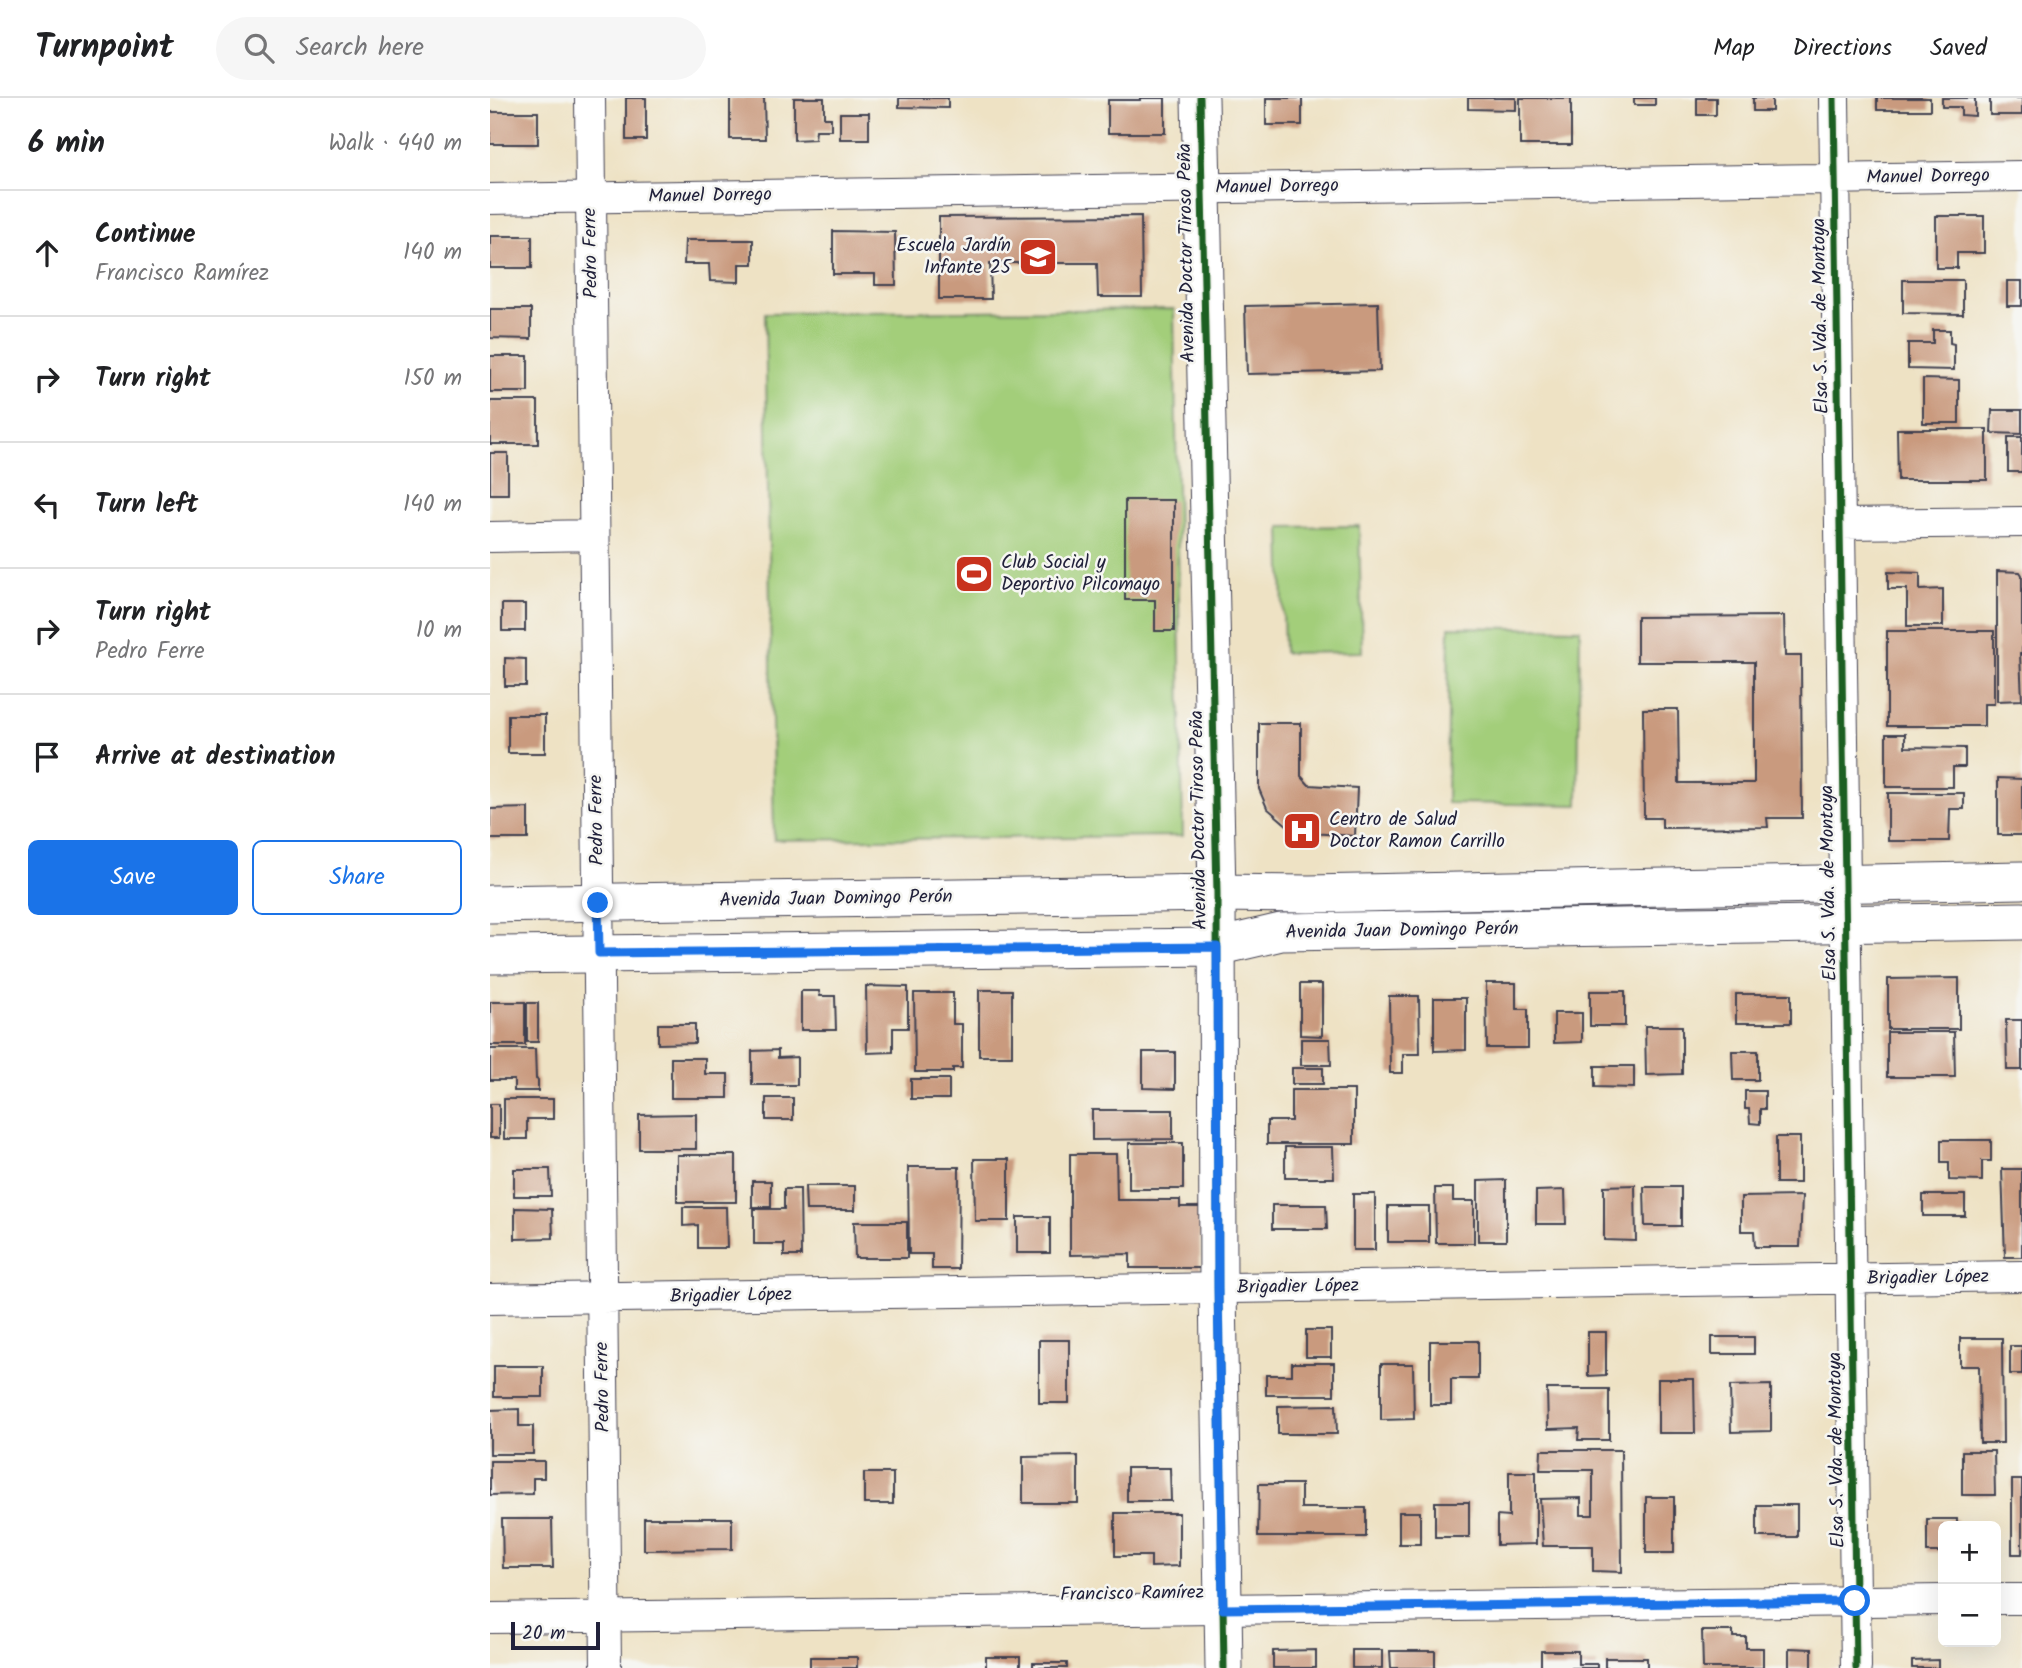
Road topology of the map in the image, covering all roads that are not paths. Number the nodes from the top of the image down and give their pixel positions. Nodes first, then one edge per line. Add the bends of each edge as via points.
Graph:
1 (590, 98) edge
2 (1200, 98) edge
3 (1834, 98) edge
4 (2022, 176) edge
5 (1835, 179) junction
6 (1201, 188) junction
7 (591, 197) junction
8 (490, 199) edge
9 (2022, 522) edge
10 (1840, 524) junction
11 (594, 535) junction
12 (490, 537) edge
13 (2022, 880) edge
14 (1845, 884) junction
15 (1217, 894) junction
16 (598, 903) junction
17 (490, 904) edge
18 (2022, 921) edge
19 (1846, 924) junction
20 (1217, 947) junction
21 (599, 953) junction
22 (490, 955) edge
23 (2022, 1276) edge
24 (1851, 1279) junction
25 (1218, 1288) junction
26 (602, 1298) junction
27 (490, 1299) edge
28 (2001, 1599) edge
29 (2022, 1599) edge
30 (1938, 1600) edge
31 (1855, 1601) junction
32 (1223, 1609) junction
33 (606, 1617) junction
34 (490, 1618) edge
35 (606, 1668) edge
36 (1224, 1668) edge
37 (1856, 1668) edge

1 - 7 street, Pedro Ferre
2 - 6 street, Avenida Doctor Tiroso Peña
3 - 5 street, Elsa S. Vda. de Montoya
4 - 5 street, Manuel Dorrego
5 - 6 street, Manuel Dorrego
5 - 10 street, Elsa S. Vda. de Montoya
6 - 7 street, Manuel Dorrego
6 - 15 street, Avenida Doctor Tiroso Peña
7 - 8 street, Manuel Dorrego
7 - 11 street, Pedro Ferre
9 - 10 street
10 - 14 street, Elsa S. Vda. de Montoya
11 - 12 street
11 - 16 street, Pedro Ferre
13 - 14 street, Avenida Juan Domingo Perón
14 - 15 street, Avenida Juan Domingo Perón
14 - 19 street, Elsa S. Vda. de Montoya
15 - 16 street, Avenida Juan Domingo Perón
15 - 20 street, Avenida Doctor Tiroso Peña
16 - 17 street, Avenida Juan Domingo Perón
16 - 21 street, Pedro Ferre
18 - 19 street, Avenida Juan Domingo Perón
19 - 20 street, Avenida Juan Domingo Perón via 1281,932
19 - 24 street, Elsa S. Vda. de Montoya
20 - 21 street, Avenida Juan Domingo Perón
20 - 25 street, Avenida Doctor Tiroso Peña
21 - 22 street, Avenida Juan Domingo Perón
21 - 26 street, Pedro Ferre
23 - 24 street, Brigadier López
24 - 25 street, Brigadier López
24 - 31 street, Elsa S. Vda. de Montoya
25 - 26 street, Brigadier López
25 - 32 street, Avenida Doctor Tiroso Peña
26 - 27 street, Brigadier López
26 - 33 street, Pedro Ferre
28 - 29 street
30 - 31 street, Francisco Ramírez
31 - 32 street, Francisco Ramírez
31 - 37 street, Elsa S. Vda. de Montoya
32 - 33 street, Francisco Ramírez
32 - 36 street, Avenida Doctor Tiroso Peña
33 - 34 street, Francisco Ramírez
33 - 35 street, Pedro Ferre

